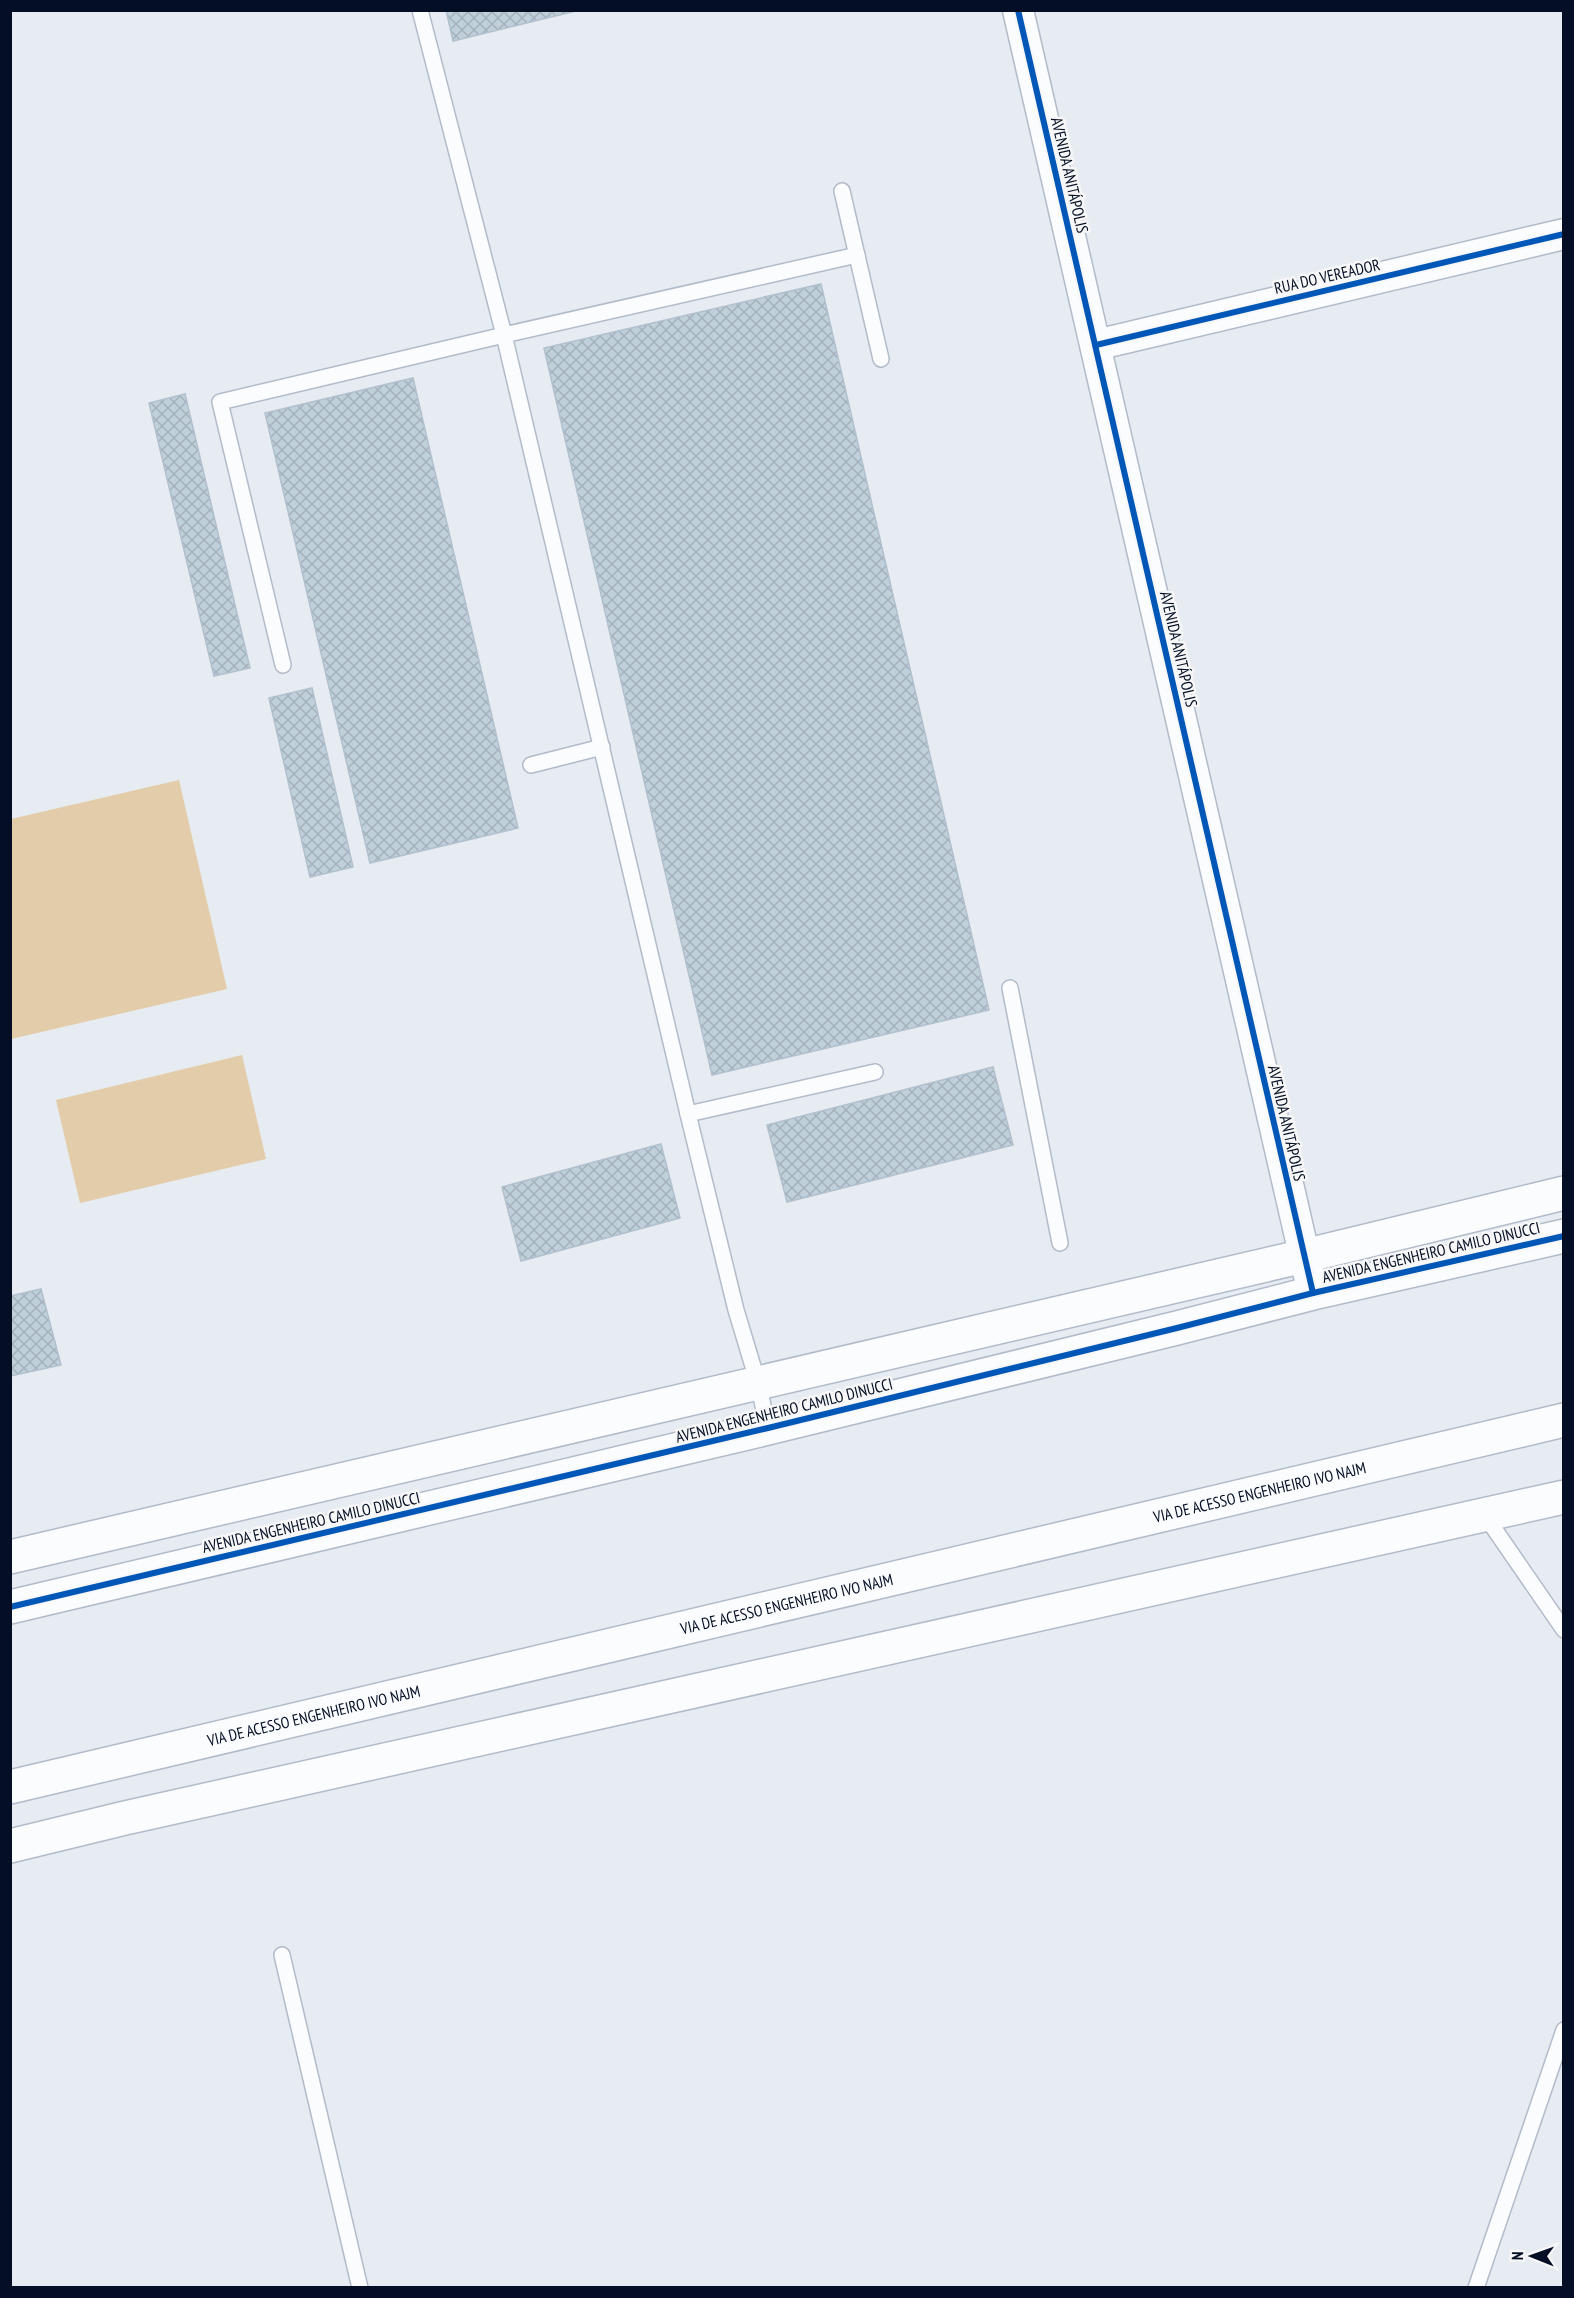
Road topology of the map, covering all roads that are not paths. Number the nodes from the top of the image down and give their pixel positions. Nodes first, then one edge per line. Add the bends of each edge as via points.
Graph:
1 (420, 10) edge
2 (1018, 10) edge
3 (842, 191) dead end
4 (1563, 234) edge
5 (857, 255) junction
6 (504, 334) junction
7 (1096, 345) junction
8 (881, 359) dead end
9 (283, 665) dead end
10 (602, 747) junction
11 (531, 765) dead end
12 (1010, 988) dead end
13 (875, 1072) dead end
14 (688, 1114) junction
15 (1563, 1193) edge
16 (1563, 1236) edge
17 (1060, 1243) dead end
18 (1304, 1256) junction
19 (1313, 1293) junction
20 (758, 1383) junction
21 (1563, 1420) edge
22 (768, 1428) junction
23 (1563, 1497) edge
24 (1484, 1514) junction
25 (10, 1557) edge
26 (10, 1607) edge
27 (1563, 1630) edge
28 (10, 1787) edge
29 (10, 1846) edge
30 (282, 1955) dead end
31 (1563, 2030) edge
32 (360, 2288) edge
33 (1476, 2288) edge

1 - 6 lane
2 - 7 street, AVENIDA ANITÁPOLIS
3 - 5 lane
4 - 7 street, RUA DO VEREADOR
5 - 6 lane
5 - 8 lane
6 - 9 lane via 220,402
6 - 10 lane
7 - 18 street, AVENIDA ANITÁPOLIS
10 - 11 lane
10 - 14 lane
12 - 17 lane
13 - 14 lane
14 - 20 lane
15 - 18 street, AVENIDA ENGENHEIRO CAMILO DINUCCI
16 - 19 street, AVENIDA ENGENHEIRO CAMILO DINUCCI
18 - 19 street, AVENIDA ANITÁPOLIS
18 - 20 street, AVENIDA ENGENHEIRO CAMILO DINUCCI
19 - 22 street, AVENIDA ENGENHEIRO CAMILO DINUCCI
20 - 22 lane
20 - 25 street, AVENIDA ENGENHEIRO CAMILO DINUCCI
21 - 28 street, VIA DE ACESSO ENGENHEIRO IVO NAJM
22 - 26 street, AVENIDA ENGENHEIRO CAMILO DINUCCI
23 - 24 street
24 - 27 lane
24 - 29 street
30 - 32 lane
31 - 33 lane

